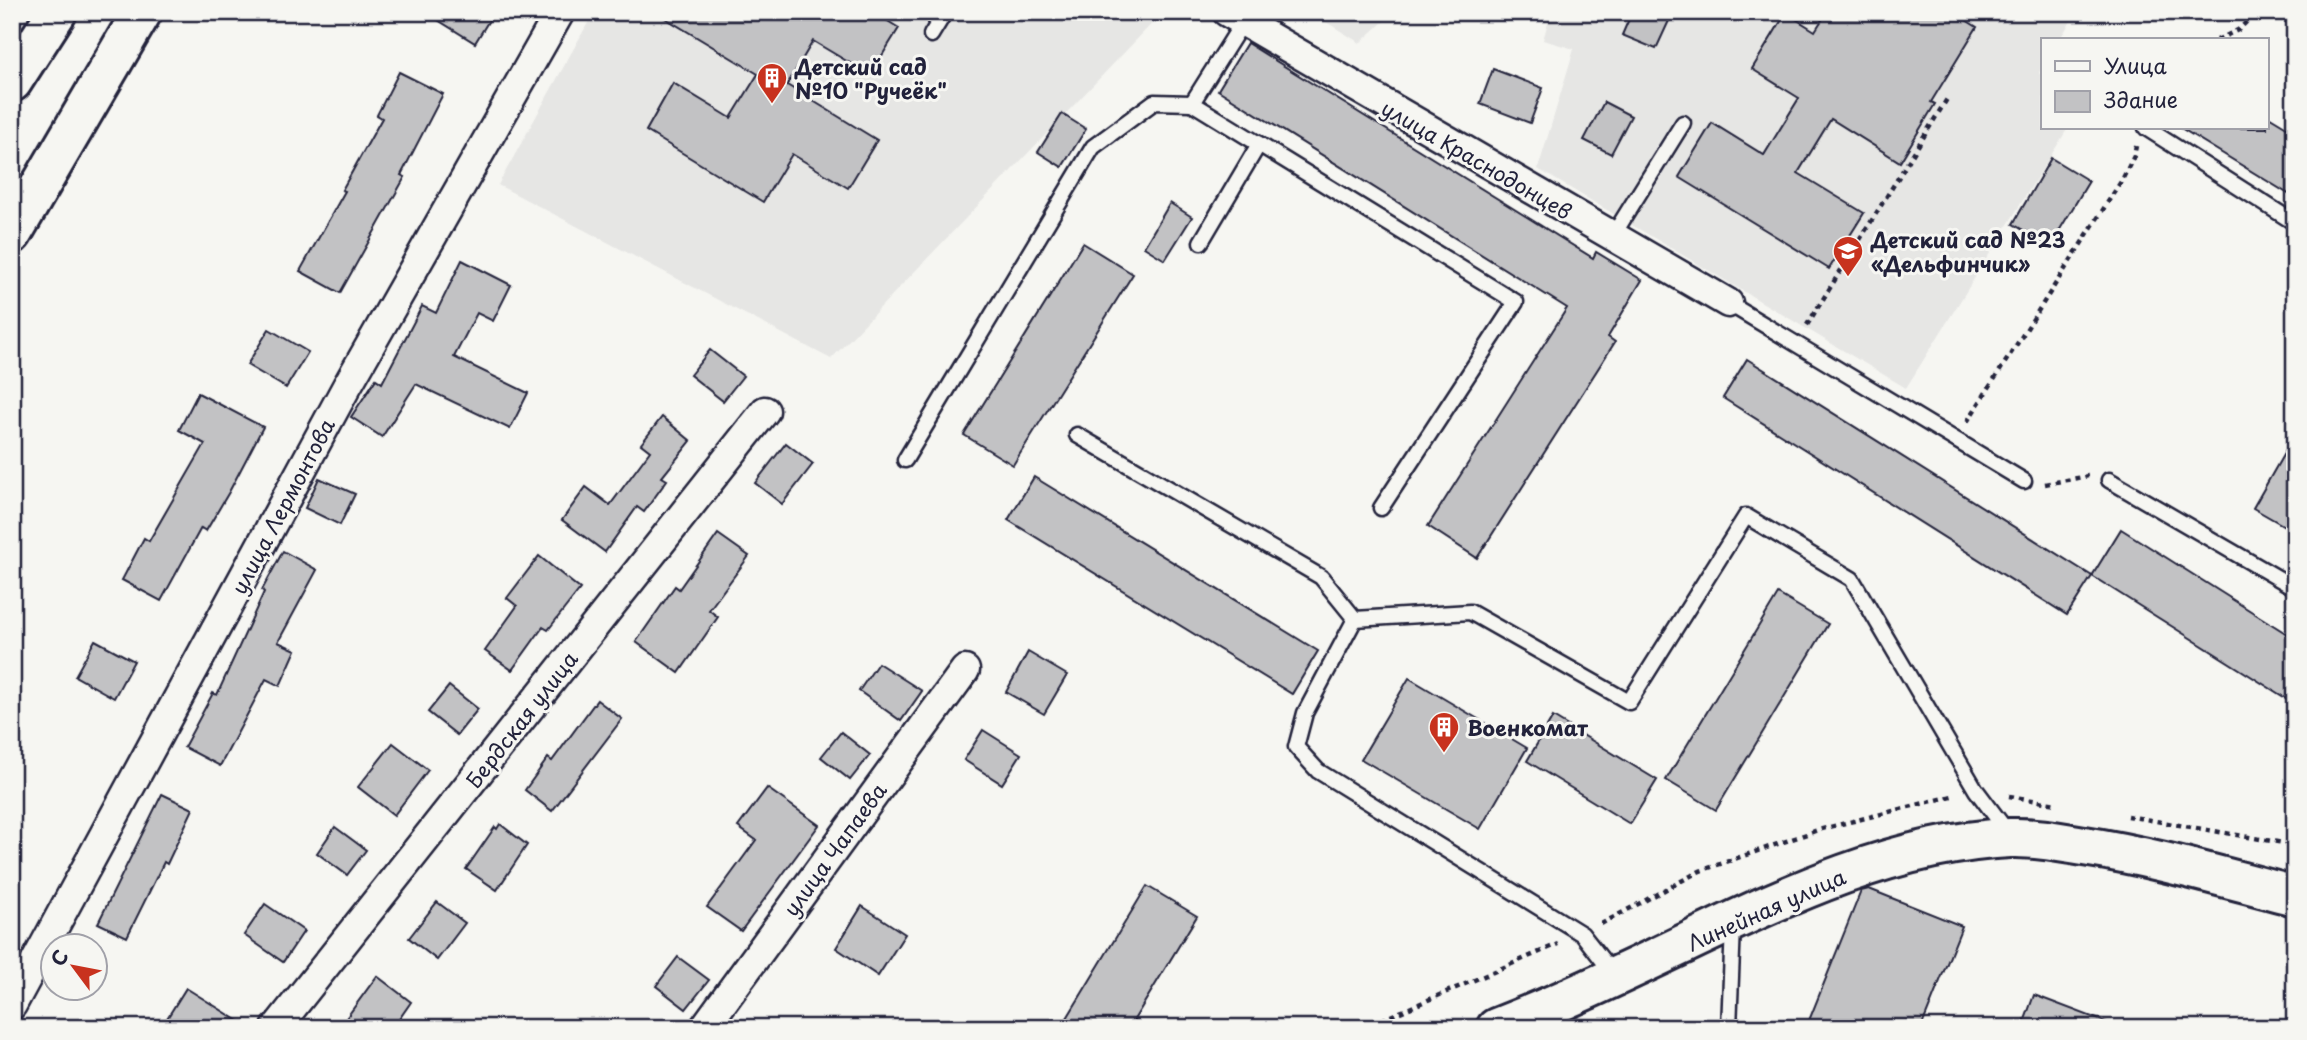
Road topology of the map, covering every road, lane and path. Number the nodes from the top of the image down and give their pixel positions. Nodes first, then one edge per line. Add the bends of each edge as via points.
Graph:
1 (57, 12) edge
2 (142, 12) edge
3 (560, 12) edge
4 (945, 12) edge
5 (2257, 12) edge
6 (2286, 12) edge
7 (1235, 17) edge
8 (2295, 18) edge
9 (931, 35) dead end
10 (2221, 38) edge
11 (12, 82) edge
12 (1947, 99) dead end
13 (1192, 103) junction
14 (1683, 123) dead end
15 (2142, 132) edge
16 (1259, 144) junction
17 (2295, 223) edge
18 (12, 234) edge
19 (1612, 237) junction
20 (1201, 242) dead end
21 (1728, 303) joint
22 (1795, 344) junction
23 (765, 411) dead end
24 (1077, 435) dead end
25 (1955, 440) junction
26 (905, 460) dead end
27 (2109, 480) joint
28 (2024, 481) joint
29 (1381, 508) dead end
30 (2294, 586) edge
31 (1355, 619) junction
32 (965, 670) dead end
33 (2012, 838) junction
34 (2295, 896) edge
35 (1733, 921) junction
36 (1582, 934) junction
37 (1616, 977) junction
38 (12, 1005) edge
39 (276, 1028) edge
40 (704, 1028) edge
41 (1363, 1028) edge
42 (1496, 1028) edge
43 (1729, 1028) edge

1 - 11 main road
2 - 18 main road
3 - 38 street, улица Лермонтова via 346,386
4 - 9 lane
5 - 10 path
6 - 8 lane
7 - 13 lane
7 - 19 street, улица Краснодонцев
12 - 22 path
13 - 16 lane
13 - 26 lane via 1154,102 1093,147
14 - 19 lane
15 - 17 lane
15 - 25 path via 2122,180
16 - 20 lane
16 - 29 lane via 1516,302
19 - 21 street, улица Краснодонцев
21 - 22 lane
22 - 25 lane
23 - 39 street, Бердская улица
24 - 31 lane via 1321,577
25 - 28 lane
27 - 28 path via 2085,476 2034,485
27 - 30 lane
31 - 33 lane via 1470,612 1629,702 1746,516 1852,579 1976,790
31 - 36 lane via 1305,713 1296,747 1318,771
32 - 40 street, улица Чапаева
33 - 34 main road, Линейная улица via 2122,852
33 - 35 main road, Линейная улица via 1970,842 1863,867
35 - 37 main road, Линейная улица
35 - 43 lane
36 - 37 lane
36 - 41 path
37 - 42 main road, Линейная улица

